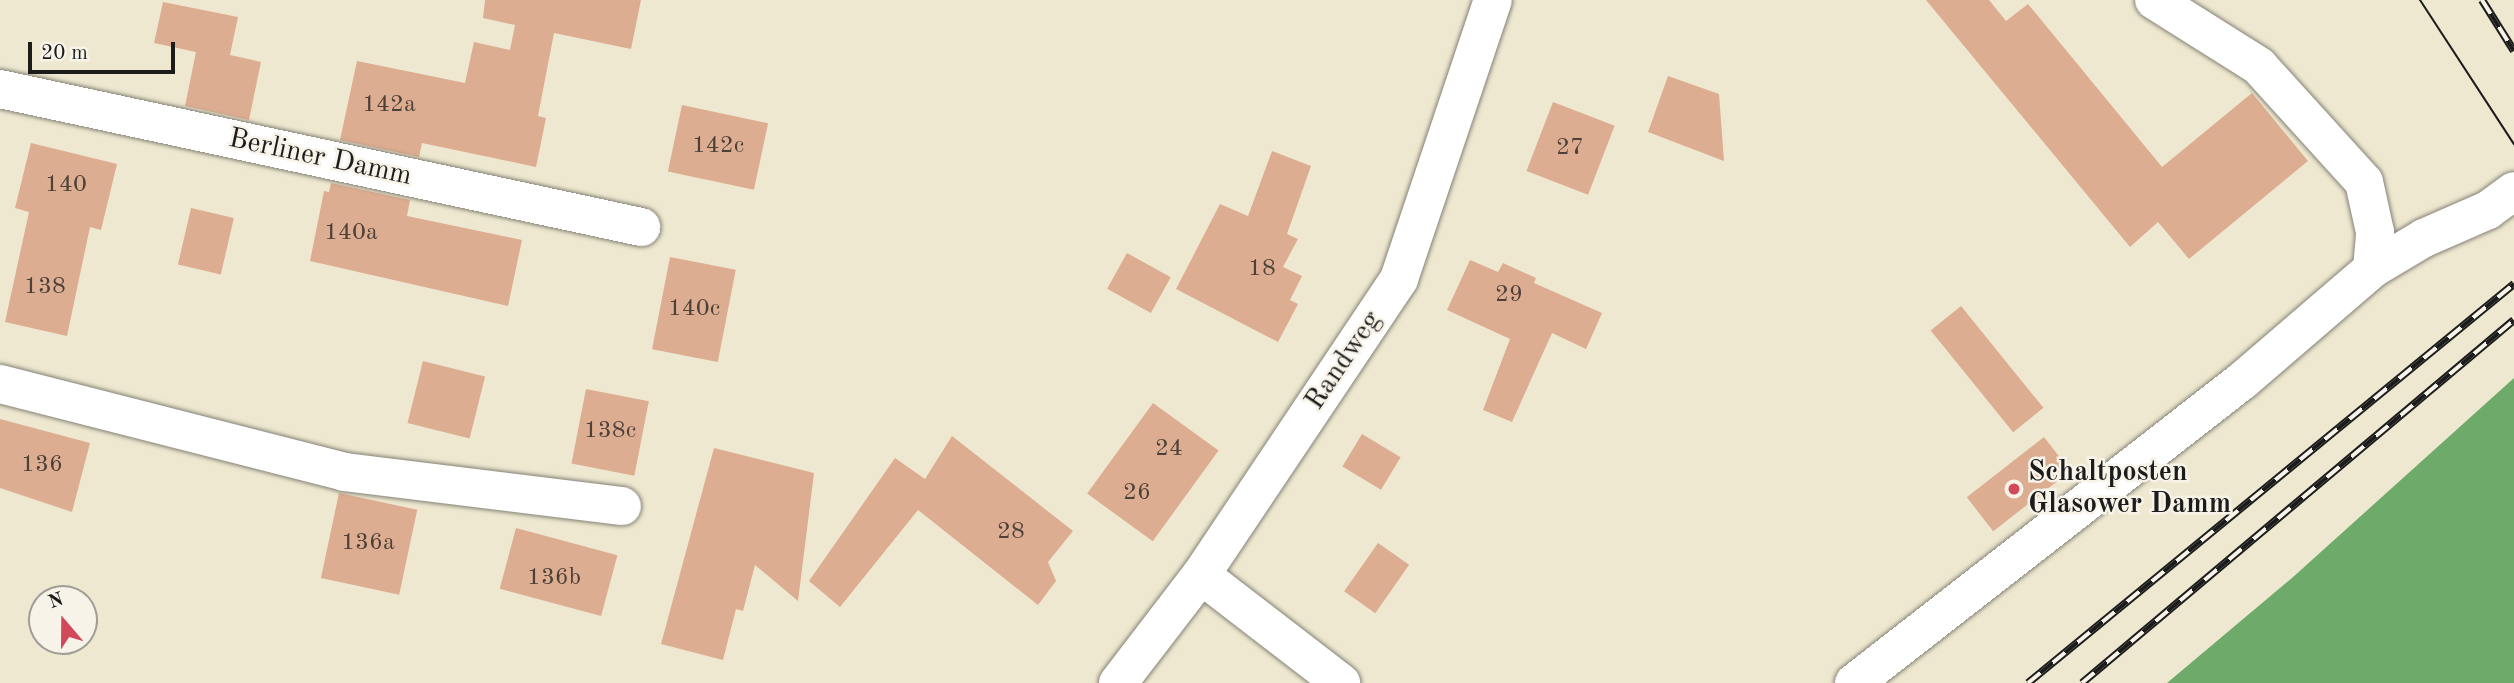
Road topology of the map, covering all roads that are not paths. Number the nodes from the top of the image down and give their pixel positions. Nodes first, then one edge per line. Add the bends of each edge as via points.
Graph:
1 (1493, 0) edge
2 (2154, 0) edge
3 (0, 89) edge
4 (2514, 191) edge
5 (641, 227) dead end
6 (2372, 269) junction
7 (0, 384) edge
8 (622, 506) dead end
9 (1201, 575) junction
10 (1118, 683) edge
11 (1341, 683) edge
12 (1854, 683) edge

1 - 9 street, Randweg via 1399,279
2 - 6 street via 2259,66 2364,182 2375,232
3 - 5 street, Berliner Damm
4 - 6 street via 2488,210
6 - 12 street via 2242,381
7 - 8 street via 344,472
9 - 10 street, Randweg
9 - 11 street

